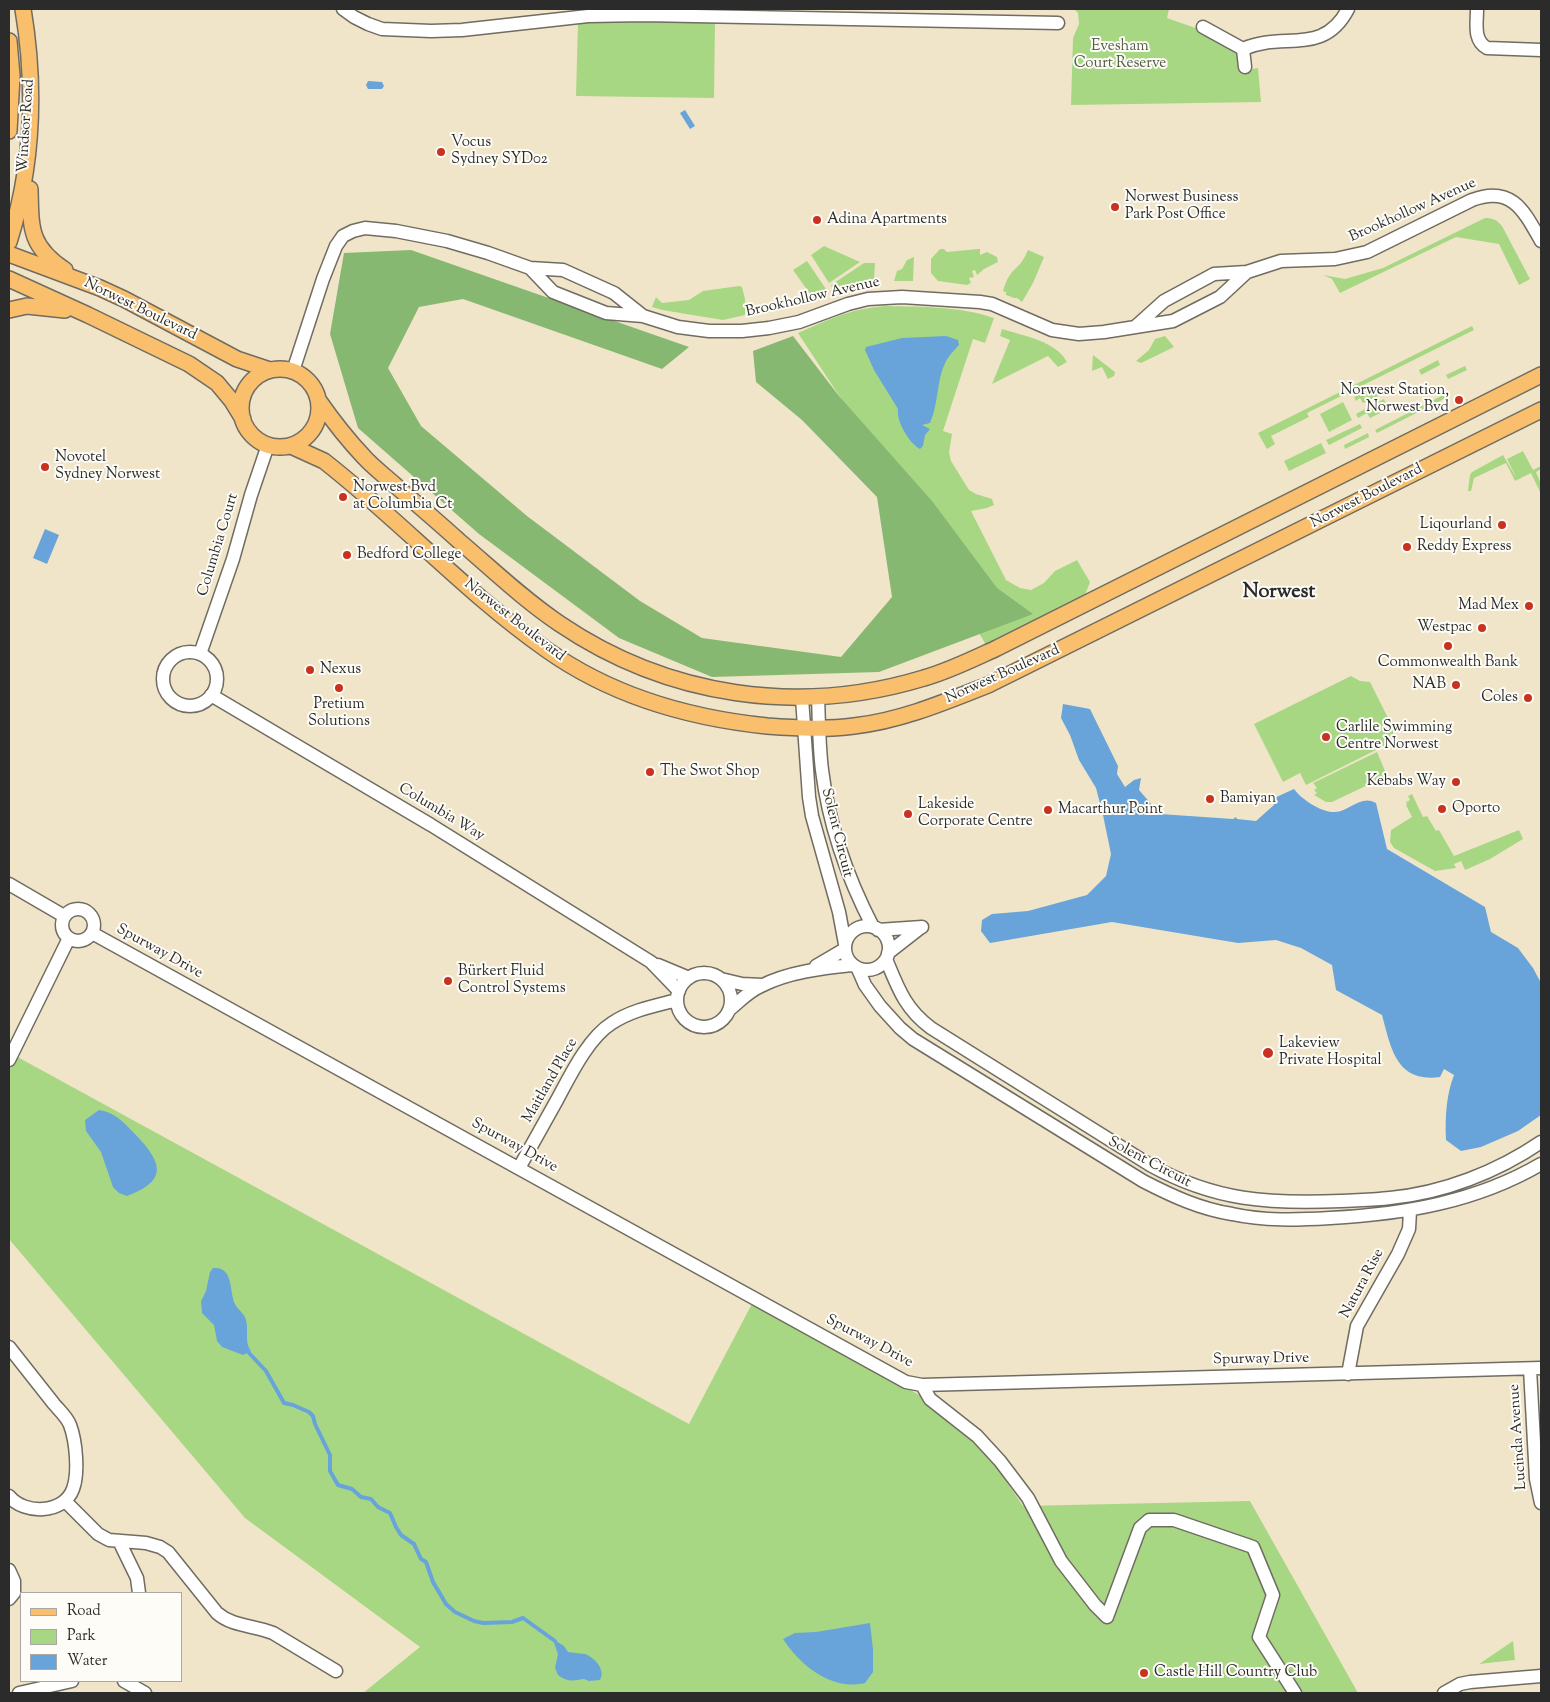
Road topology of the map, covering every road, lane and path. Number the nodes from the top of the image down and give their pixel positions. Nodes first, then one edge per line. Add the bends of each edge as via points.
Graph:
1 (23, 9) edge
2 (344, 9) edge
3 (1348, 9) edge
4 (1477, 9) edge
5 (643, 12) edge
6 (774, 14) edge
7 (1058, 23) dead end
8 (1203, 27) dead end
9 (9, 41) edge
10 (1243, 49) junction
11 (1541, 50) edge
12 (1245, 67) dead end
13 (9, 131) edge
14 (28, 144) junction
15 (1541, 241) edge
16 (9, 242) edge
17 (9, 254) edge
18 (530, 268) junction
19 (1247, 272) junction
20 (9, 279) edge
21 (100, 288) junction
22 (9, 310) edge
23 (88, 315) junction
24 (643, 316) junction
25 (1135, 327) junction
26 (270, 370) junction
27 (293, 371) junction
28 (1541, 375) edge
29 (319, 401) junction
30 (1541, 410) edge
31 (243, 419) junction
32 (268, 445) junction
33 (292, 446) junction
34 (200, 654) junction
35 (211, 695) junction
36 (818, 697) junction
37 (802, 698) junction
38 (803, 729) junction
39 (820, 729) junction
40 (9, 884) edge
41 (64, 916) junction
42 (876, 928) junction
43 (92, 933) junction
44 (68, 938) junction
45 (845, 946) junction
46 (887, 956) junction
47 (651, 962) junction
48 (855, 967) junction
49 (809, 970) junction
50 (689, 978) junction
51 (721, 979) junction
52 (762, 985) junction
53 (678, 995) junction
54 (730, 1009) junction
55 (9, 1060) edge
56 (1541, 1142) edge
57 (1541, 1164) edge
58 (520, 1168) junction
59 (1410, 1211) junction
60 (9, 1346) edge
61 (1536, 1368) edge
62 (1348, 1374) junction
63 (922, 1385) junction
64 (9, 1496) edge
65 (65, 1501) junction
66 (1541, 1504) edge
67 (119, 1541) junction
68 (9, 1570) edge
69 (139, 1592) edge
70 (9, 1599) edge
71 (336, 1671) dead end
72 (1541, 1676) edge
73 (68, 1682) edge
74 (126, 1682) edge
75 (19, 1693) edge
76 (144, 1693) edge
77 (1295, 1693) edge
78 (1444, 1693) edge

1 - 14 main road, Windsor Road via 32,72
2 - 5 street via 368,24 382,28 431,31
3 - 10 street via 1336,25 1316,38 1264,42
4 - 11 street via 1477,38 1487,48
5 - 6 street
6 - 7 street
8 - 10 street
9 - 13 main road, Windsor Road via 12,76
10 - 12 street
14 - 16 main road, Windsor Road via 21,201
14 - 21 main road via 30,215 36,240 56,264
15 - 19 street, Brookhollow Avenue via 1515,203 1488,195 1367,252 1335,258 1281,261
17 - 21 main road, Norwest Boulevard
18 - 24 street, Brookhollow Avenue via 563,270 614,293
18 - 24 street, Brookhollow Avenue via 553,292 606,313
18 - 27 street, Brookhollow Avenue via 438,240 380,228 353,231 344,236 329,261
19 - 25 street, Brookhollow Avenue via 1220,297 1173,322
19 - 25 street, Brookhollow Avenue via 1214,274 1164,301
20 - 23 main road, Norwest Boulevard
21 - 26 main road, Norwest Boulevard via 237,359
22 - 23 main road via 28,306
23 - 31 main road, Norwest Boulevard via 203,373 225,391
24 - 25 street, Brookhollow Avenue via 678,327 742,331 799,322 868,299 902,297 992,304 1037,325 1064,333 1092,334
26 - 27 main road
26 - 31 main road via 259,374 247,388 242,401
27 - 29 main road via 308,382
28 - 36 main road, Norwest Boulevard via 947,670 892,686
29 - 33 main road via 319,415 312,432
29 - 37 main road, Norwest Boulevard via 365,458 518,592 581,638 640,667 696,685 735,693
30 - 39 main road, Norwest Boulevard via 988,685 879,722
31 - 32 main road via 248,430
32 - 33 main road via 278,448
32 - 34 street, Columbia Court
33 - 38 main road, Norwest Boulevard via 331,466 503,616 582,672 620,691 684,712 718,720
34 - 35 street via 212,663 216,672 216,687
34 - 35 street via 183,653 170,660 164,672 164,687 172,699 187,706 198,704
35 - 47 street, Columbia Way via 431,825
36 - 37 main road, Norwest Boulevard
36 - 39 street, Solent Circuit
37 - 38 street, Solent Circuit
38 - 39 main road, Norwest Boulevard
38 - 45 street, Solent Circuit via 812,816 839,912
39 - 42 street, Solent Circuit via 822,770 833,828 855,892
40 - 41 street
41 - 43 street via 73,910 84,910 92,918
41 - 44 street via 63,930
42 - 45 street via 852,931
42 - 46 street via 889,944
42 - 46 street via 922,927
43 - 44 street via 84,940
43 - 58 street, Spurway Drive
44 - 55 street
45 - 48 street via 848,960
45 - 49 street
46 - 48 street via 874,969
46 - 56 street, Solent Circuit via 905,1003 921,1021 1157,1169 1220,1194 1266,1202 1391,1198 1419,1194 1482,1174
47 - 50 street, Columbia Way
47 - 53 street, Columbia Way
48 - 49 street
48 - 59 street, Solent Circuit via 880,1006 913,1039 1143,1181 1176,1198 1209,1209 1263,1219 1348,1217
49 - 52 street
50 - 51 street via 705,973
50 - 53 street
51 - 52 street
51 - 54 street via 731,993
52 - 54 street
53 - 54 street via 678,1009 683,1017 698,1027 714,1026
53 - 58 street, Maitland Place via 624,1016 594,1039
57 - 59 street, Solent Circuit via 1489,1189
58 - 63 street, Spurway Drive via 906,1382
59 - 62 street, Natura Rise via 1409,1229 1402,1246 1357,1326
60 - 65 street via 70,1423 76,1468 73,1490
61 - 62 street, Spurway Drive
61 - 66 street, Lucinda Avenue via 1536,1479
62 - 63 street, Spurway Drive
63 - 77 street, Spurway Drive via 930,1399 977,1436 1000,1461 1028,1498 1061,1562 1107,1617 1140,1528 1149,1520 1174,1520 1252,1547 1272,1595 1259,1637
64 - 65 street via 16,1503 40,1510
65 - 67 street via 98,1534
67 - 69 street via 137,1578
67 - 71 street via 146,1543 168,1552 224,1620 273,1633
68 - 70 street via 14,1581 14,1593
72 - 78 street via 1470,1682
73 - 75 street
74 - 76 street

